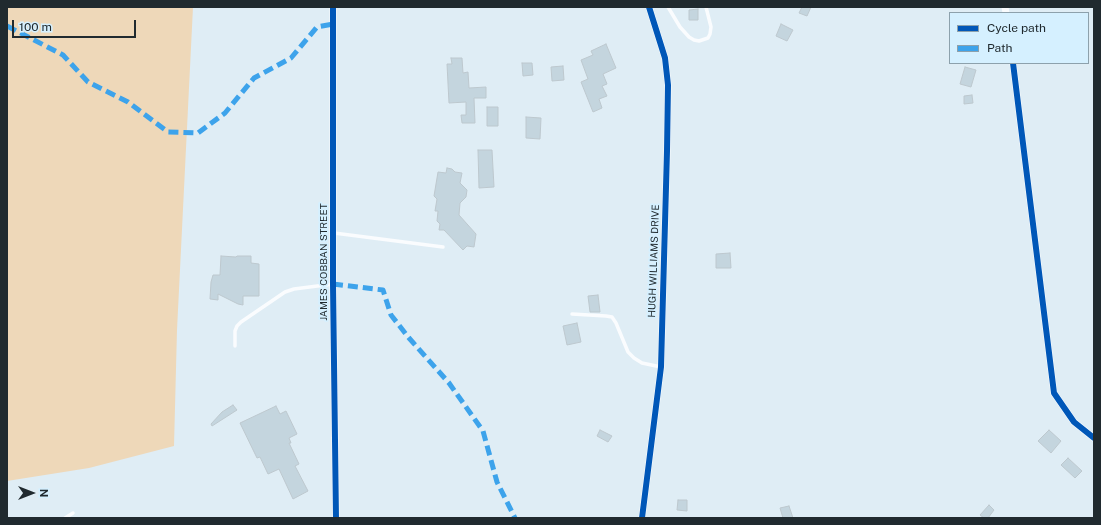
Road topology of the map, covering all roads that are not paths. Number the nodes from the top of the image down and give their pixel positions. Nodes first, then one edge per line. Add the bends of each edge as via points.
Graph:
1 (333, 7) edge
2 (648, 7) edge
3 (668, 7) edge
4 (706, 7) edge
5 (1013, 64) edge
6 (334, 233) junction
7 (443, 247) dead end
8 (333, 284) junction
9 (572, 314) dead end
10 (235, 346) dead end
11 (661, 368) junction
12 (1094, 438) edge
13 (73, 513) dead end
14 (65, 518) edge
15 (336, 518) edge
16 (642, 518) edge

1 - 6 street, JAMES COBBAN STREET
2 - 11 street, HUGH WILLIAMS DRIVE via 665,58 668,85
3 - 4 lane via 680,27 694,40 708,38 710,34 711,27
5 - 12 street via 1054,394 1074,422
6 - 7 lane
6 - 8 street, JAMES COBBAN STREET
8 - 10 lane via 285,292 237,326
8 - 15 street, JAMES COBBAN STREET
9 - 11 lane via 612,317 628,352 642,363
11 - 16 street, HUGH WILLIAMS DRIVE
13 - 14 lane

